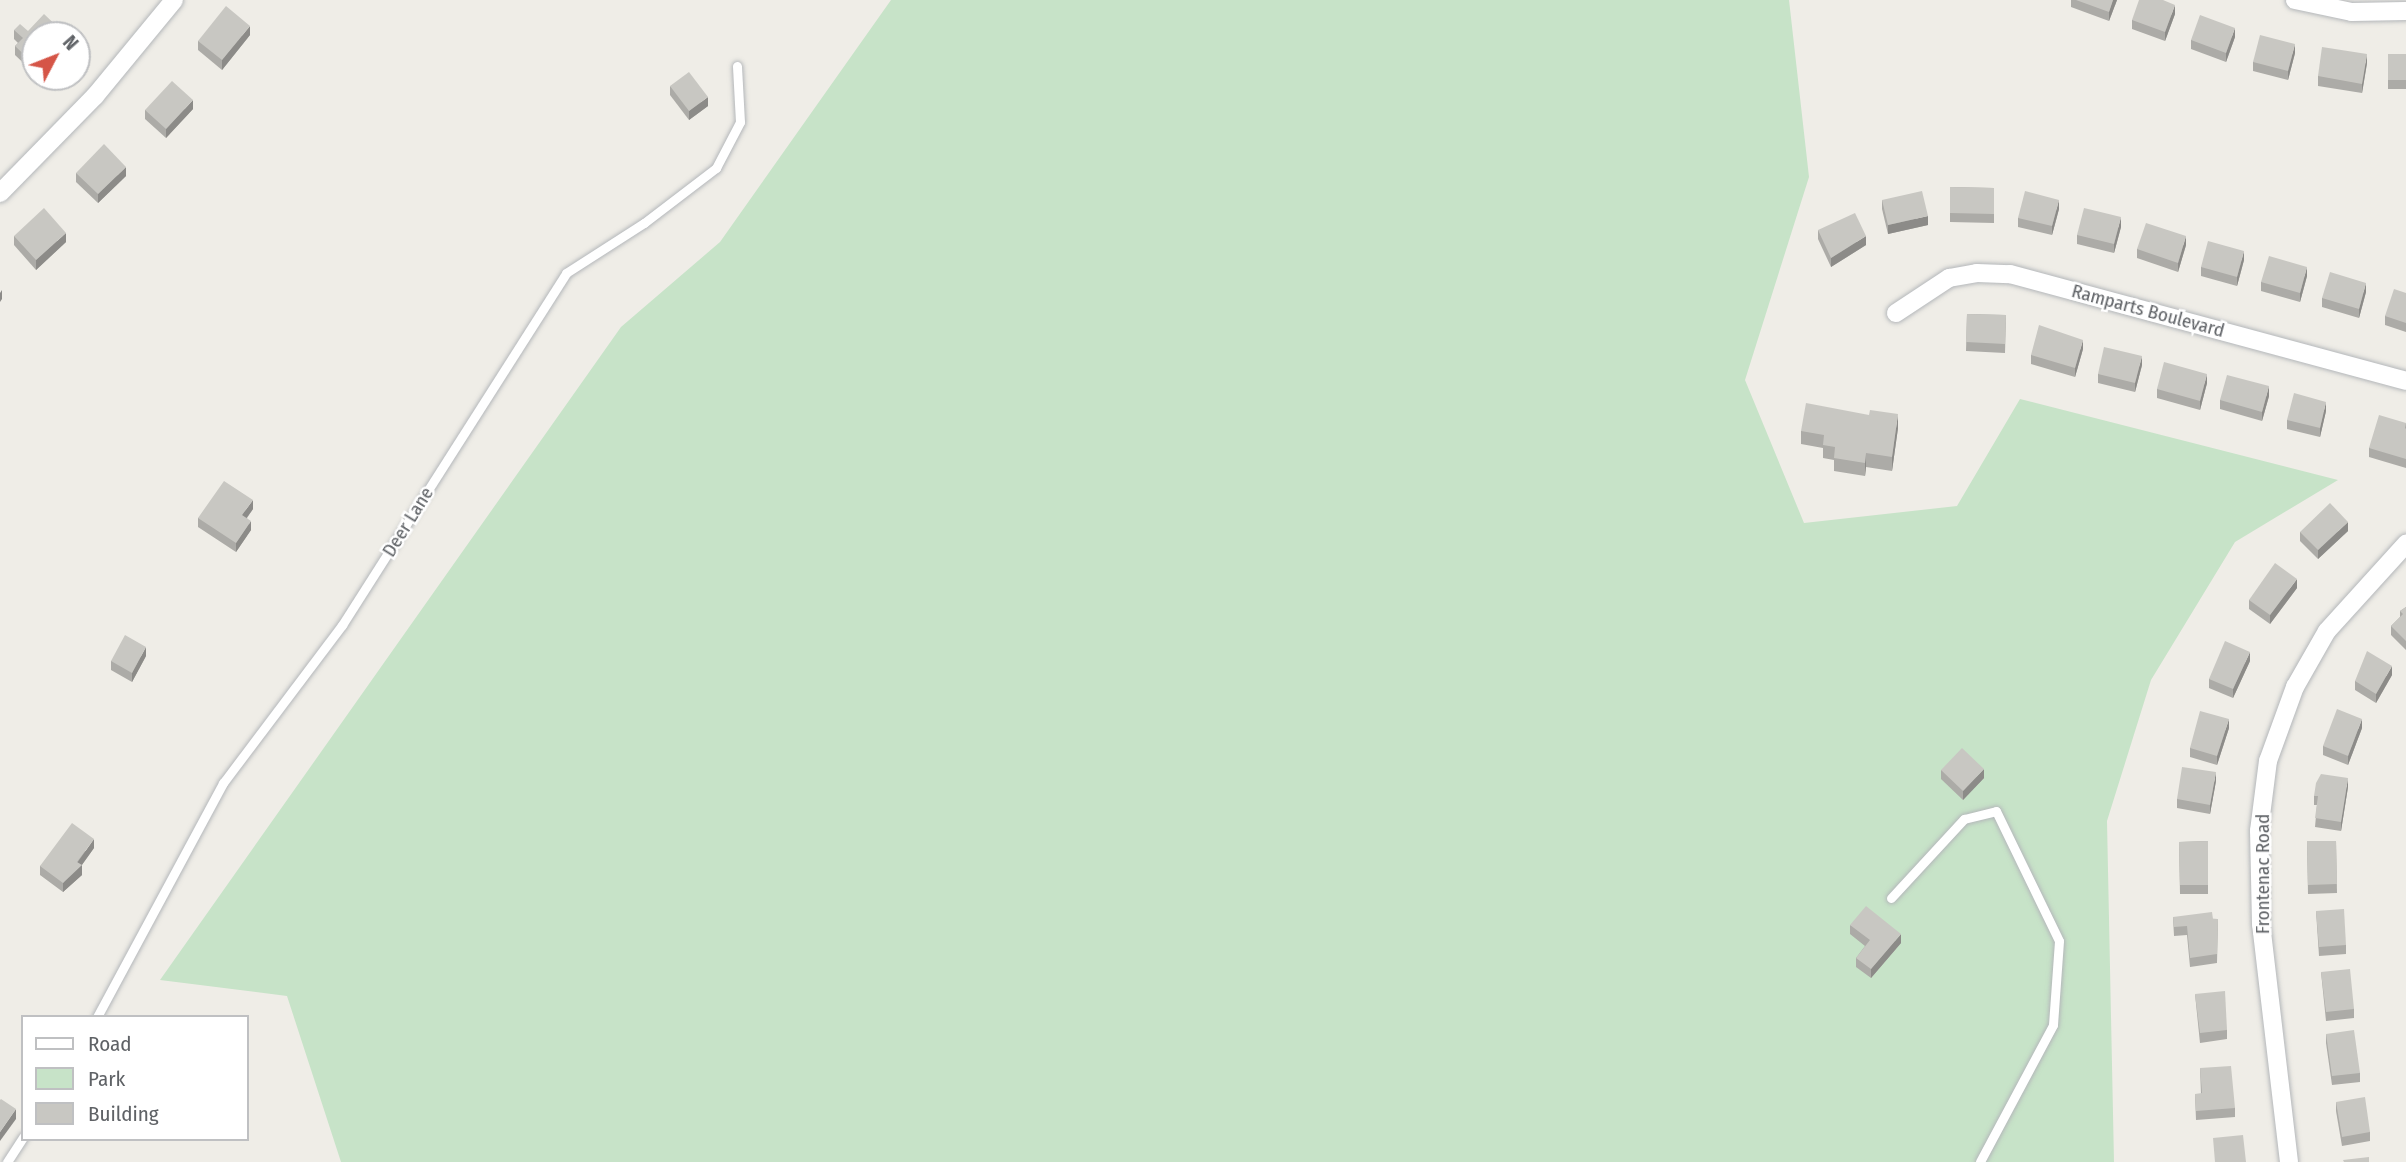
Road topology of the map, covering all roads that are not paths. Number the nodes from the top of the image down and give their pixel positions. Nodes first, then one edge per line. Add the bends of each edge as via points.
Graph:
1 (174, 0) edge
2 (2295, 0) edge
3 (2406, 11) edge
4 (737, 66) dead end
5 (0, 193) edge
6 (1896, 313) dead end
7 (2406, 382) edge
8 (2406, 544) edge
9 (1891, 898) dead end
10 (98, 1015) edge
11 (21, 1140) edge
12 (7, 1162) edge
13 (1980, 1162) edge
14 (2289, 1162) edge

1 - 5 street via 95,96
2 - 3 street via 2352,12
4 - 10 lane, Deer Lane via 740,122 716,168 644,223 566,272 342,625 223,783
6 - 7 street, Ramparts Boulevard via 1949,278 2010,274
8 - 14 street, Frontenac Road via 2327,631 2295,687 2268,761 2259,831 2261,924
9 - 13 lane via 1964,819 1996,811 2059,941 2053,1025
11 - 12 lane

